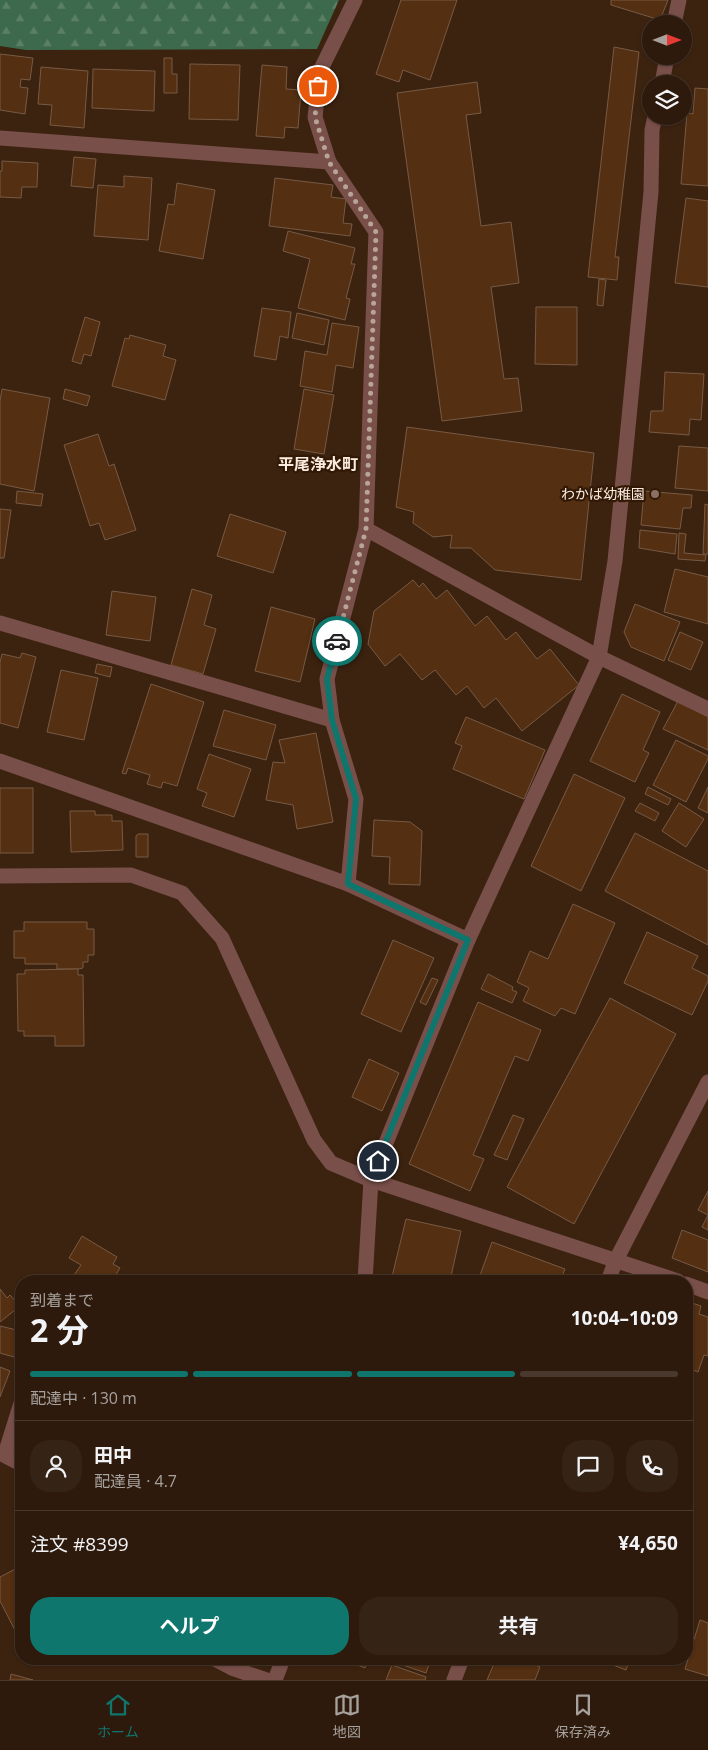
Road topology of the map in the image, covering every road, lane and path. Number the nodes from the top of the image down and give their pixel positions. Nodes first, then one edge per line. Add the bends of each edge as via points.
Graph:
1 (355, 0) edge
2 (679, 0) edge
3 (676, 15) edge
4 (653, 125) edge
5 (0, 138) edge
6 (329, 162) junction
7 (366, 529) junction
8 (0, 623) edge
9 (599, 657) junction
10 (708, 709) edge
11 (332, 720) junction
12 (0, 761) edge
13 (0, 876) edge
14 (348, 884) junction
15 (468, 940) junction
16 (708, 1082) edge
17 (371, 1180) junction
18 (616, 1260) junction
19 (365, 1275) edge
20 (610, 1275) edge
21 (660, 1275) edge
22 (693, 1287) edge
23 (708, 1292) edge
24 (15, 1419) edge
25 (2, 1454) edge
26 (15, 1461) edge
27 (226, 1665) edge
28 (281, 1665) edge
29 (460, 1665) edge
30 (267, 1680) edge
31 (275, 1680) edge
32 (454, 1680) edge

1 - 6 street via 320,71 315,117
2 - 3 street
4 - 9 street via 651,192 615,561
5 - 6 street
6 - 7 street via 376,232
7 - 9 street
7 - 11 street via 327,679
8 - 11 street
9 - 10 street
9 - 15 street
11 - 14 street via 356,799
12 - 14 street
13 - 17 street via 131,875 182,893 222,938 314,1140 331,1163
14 - 15 street
15 - 17 street
16 - 18 street
17 - 18 street
17 - 19 street
18 - 20 street
18 - 21 street
22 - 23 street
24 - 25 street
25 - 26 street
27 - 30 street
28 - 31 street
29 - 32 street

